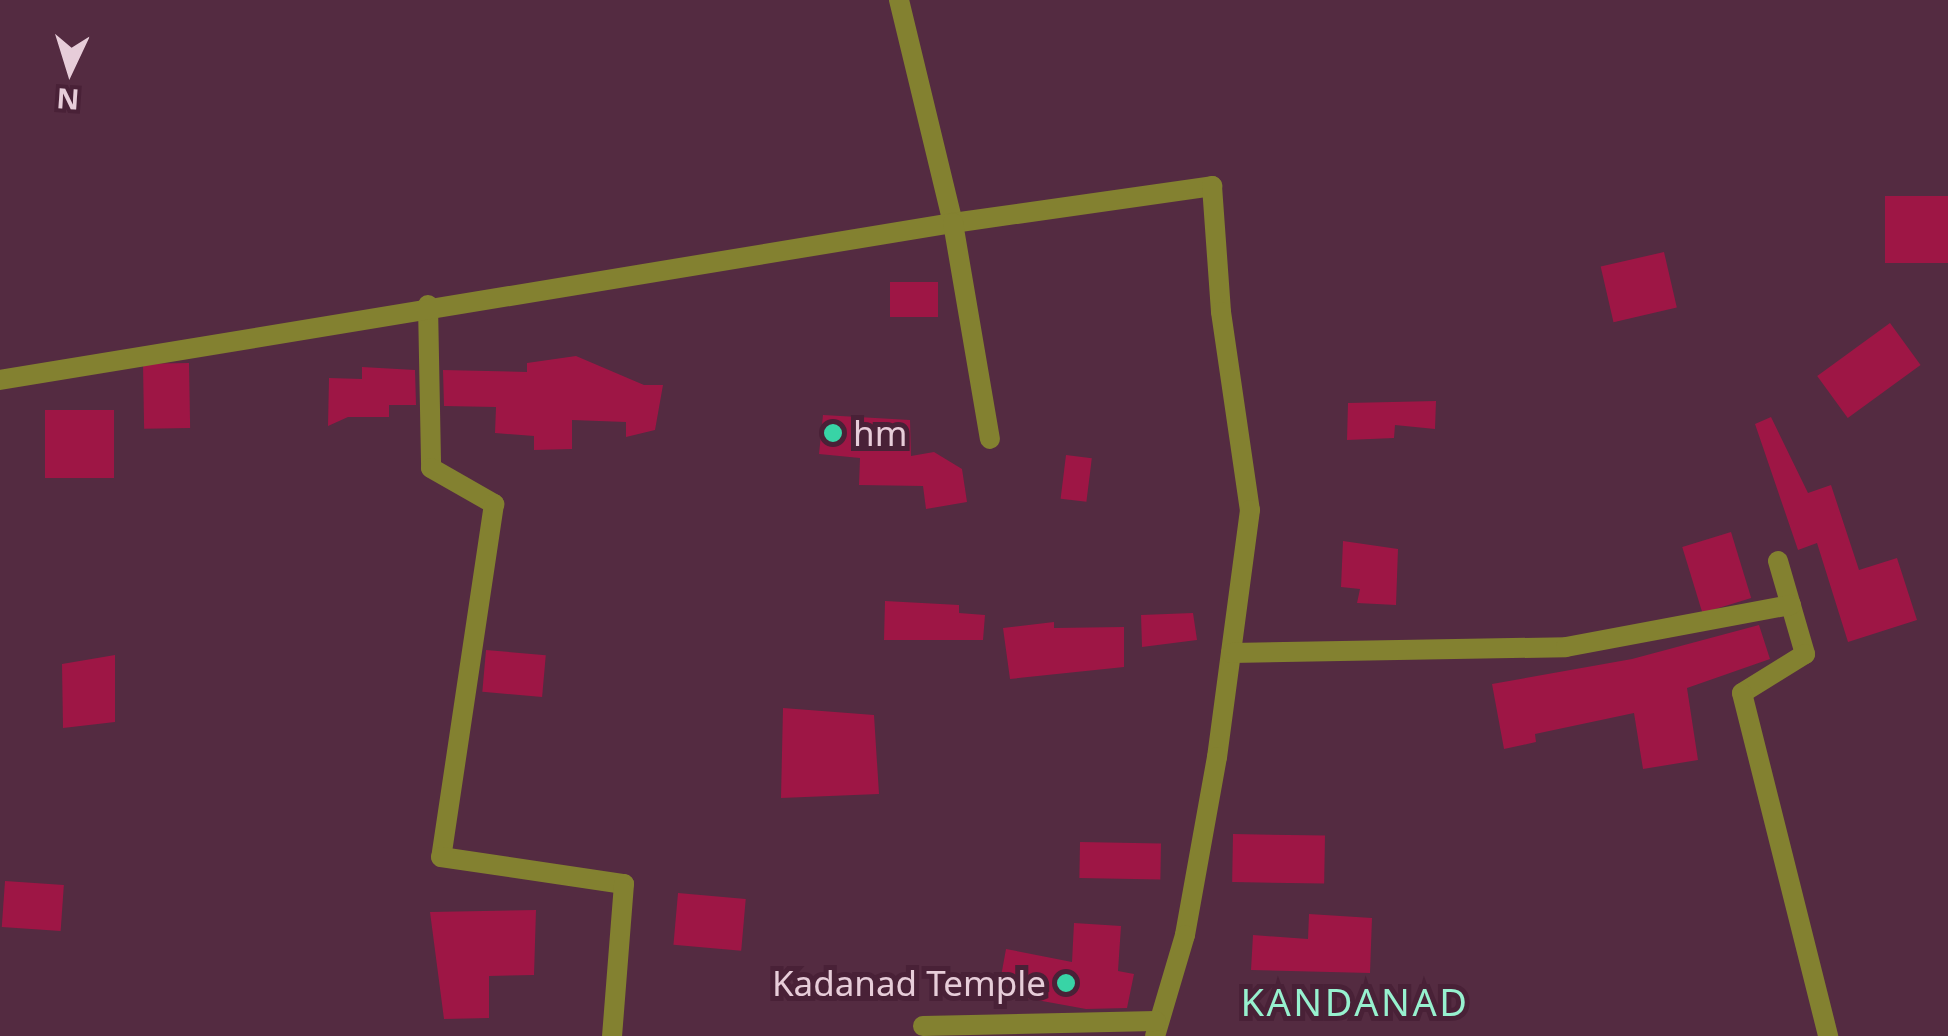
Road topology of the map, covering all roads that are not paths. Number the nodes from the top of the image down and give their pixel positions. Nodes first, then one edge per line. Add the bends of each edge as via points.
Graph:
1 (899, 0) edge
2 (953, 223) junction
3 (428, 305) junction
4 (0, 380) edge
5 (990, 439) dead end
6 (1778, 562) dead end
7 (1791, 605) junction
8 (1230, 653) junction
9 (923, 1026) dead end
10 (1156, 1029) edge
11 (612, 1036) edge
12 (1828, 1036) edge

1 - 2 street
2 - 3 street
2 - 5 street
2 - 8 street via 1212,186 1221,312 1250,510
3 - 4 street
3 - 11 street via 430,468 494,504 442,857 624,884
6 - 7 street
7 - 8 street via 1566,647
7 - 12 street via 1806,654 1742,694
8 - 10 street via 1185,935
9 - 10 street

